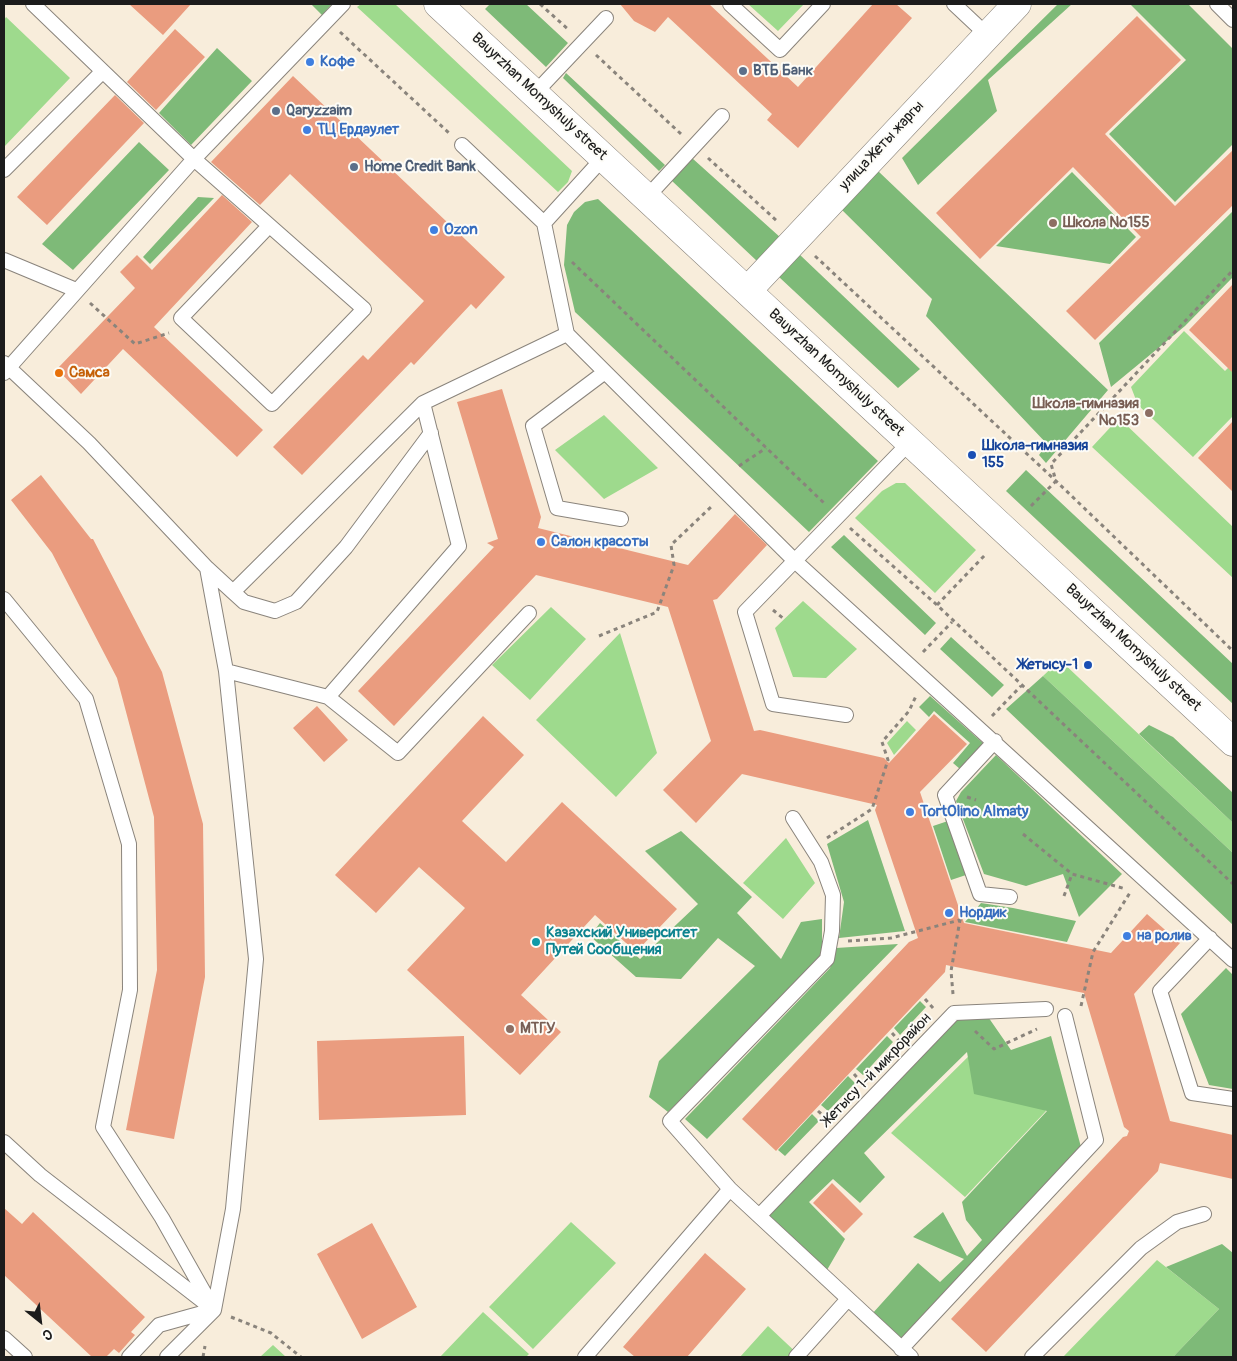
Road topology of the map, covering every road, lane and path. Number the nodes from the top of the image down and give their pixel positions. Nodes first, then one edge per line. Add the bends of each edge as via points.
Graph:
1 (34, 4) edge
2 (343, 4) edge
3 (438, 4) edge
4 (540, 4) edge
5 (730, 4) edge
6 (823, 4) edge
7 (954, 4) edge
8 (1017, 4) edge
9 (1217, 4) edge
10 (606, 18) dead end
11 (327, 20) junction
12 (1233, 20) edge
13 (987, 35) junction
14 (582, 42) junction
15 (102, 72) junction
16 (535, 93) junction
17 (722, 116) dead end
18 (462, 145) joint
19 (695, 146) junction
20 (604, 157) junction
21 (194, 159) junction
22 (4, 170) edge
23 (648, 196) junction
24 (544, 222) junction
25 (269, 226) junction
26 (795, 238) junction
27 (568, 258) dead end
28 (4, 260) edge
29 (1233, 270) edge
30 (76, 290) junction
31 (748, 290) junction
32 (190, 326) junction
33 (566, 334) junction
34 (6, 368) edge
35 (605, 372) junction
36 (423, 403) junction
37 (431, 433) junction
38 (910, 442) junction
39 (766, 448) junction
40 (739, 466) dead end
41 (1056, 481) junction
42 (726, 492) junction
43 (1030, 506) dead end
44 (839, 518) junction
45 (621, 520) dead end
46 (985, 554) dead end
47 (796, 562) junction
48 (208, 568) junction
49 (233, 592) junction
50 (4, 599) edge
51 (937, 605) junction
52 (529, 613) dead end
53 (952, 622) junction
54 (599, 636) dead end
55 (1233, 651) edge
56 (910, 664) junction
57 (226, 670) junction
58 (924, 677) junction
59 (1021, 686) junction
60 (328, 697) junction
61 (846, 715) dead end
62 (981, 728) junction
63 (995, 740) junction
64 (1233, 742) edge
65 (793, 818) dead end
66 (1024, 834) dead end
67 (812, 847) junction
68 (1072, 874) junction
69 (1143, 878) junction
70 (1233, 884) edge
71 (980, 894) junction
72 (1064, 896) dead end
73 (1010, 897) dead end
74 (960, 920) junction
75 (1210, 938) junction
76 (830, 942) junction
77 (1233, 960) edge
78 (1046, 1009) dead end
79 (954, 1014) junction
80 (1065, 1016) dead end
81 (1233, 1099) edge
82 (4, 1142) edge
83 (730, 1189) junction
84 (1204, 1214) dead end
85 (759, 1216) junction
86 (848, 1299) junction
87 (214, 1310) junction
88 (4, 1338) edge
89 (906, 1353) edge
90 (25, 1357) edge
91 (129, 1357) edge
92 (167, 1357) edge
93 (301, 1357) edge
94 (585, 1357) edge
95 (796, 1357) edge
96 (1032, 1357) edge

1 - 15 lane
2 - 11 lane
3 - 16 main road, Bauyrzhan Momyshuly street
4 - 14 path
5 - 6 lane via 780,50
7 - 13 lane
8 - 13 main road, улица Жеты жаргы
9 - 12 lane
10 - 14 lane
11 - 18 path
11 - 21 lane
13 - 26 main road, улица Жеты жаргы
14 - 16 lane
14 - 19 path
15 - 21 lane
15 - 22 lane
16 - 20 main road, Bauyrzhan Momyshuly street
17 - 19 lane
18 - 24 lane
19 - 23 lane
19 - 26 path
20 - 23 main road, Bauyrzhan Momyshuly street
20 - 24 lane
21 - 25 lane
21 - 30 lane
23 - 31 main road, Bauyrzhan Momyshuly street
24 - 33 lane
25 - 32 lane via 181,318
25 - 32 lane via 364,309 272,404
26 - 31 main road, улица Жеты жаргы
26 - 41 path
27 - 39 path
28 - 30 lane
29 - 41 path via 1051,464
30 - 32 path via 136,344
30 - 34 lane
31 - 38 main road, Bauyrzhan Momyshuly street
33 - 35 lane
33 - 36 lane
34 - 48 lane via 89,443
35 - 42 lane
35 - 45 lane via 533,426 557,508
36 - 37 lane
36 - 49 lane
37 - 49 lane via 346,547 296,602 275,612 244,602
37 - 60 lane via 459,546
38 - 44 lane
38 - 64 main road, Bauyrzhan Momyshuly street
39 - 40 path
39 - 44 path
41 - 43 path
41 - 55 path
42 - 47 lane
42 - 54 path via 671,545 674,565 657,612
44 - 47 lane
44 - 51 path
46 - 51 path
47 - 56 lane
47 - 61 lane via 745,612 773,704
48 - 49 lane
48 - 57 lane
50 - 87 lane via 86,699 129,844 130,990 103,1127 162,1218
51 - 53 path
52 - 60 lane via 398,753
53 - 56 path
53 - 59 path
56 - 58 lane
57 - 60 lane
57 - 87 lane via 256,959 233,1208
58 - 62 lane
58 - 67 path via 909,711 882,742 888,760 872,809
59 - 62 path
59 - 70 path
62 - 63 lane
63 - 69 lane
63 - 71 lane via 944,794
65 - 67 lane
66 - 68 path
67 - 76 lane via 833,895
68 - 69 path via 1131,891
68 - 72 path
69 - 75 lane
71 - 73 lane
71 - 74 path
74 - 76 path via 891,938
74 - 79 path via 951,971
75 - 77 lane
75 - 81 lane via 1160,991 1192,1093
76 - 83 lane via 827,959 670,1121
78 - 79 lane, Жетысу 1-й микрорайон
79 - 85 lane, Жетысу 1-й микрорайон
80 - 89 lane via 1096,1140
82 - 87 lane via 40,1175
83 - 85 lane
83 - 94 lane
84 - 96 lane via 1178,1222 1141,1248
85 - 86 lane
86 - 89 lane
86 - 95 lane
87 - 91 lane via 159,1325
87 - 92 lane
87 - 93 path via 272,1333
88 - 90 lane

